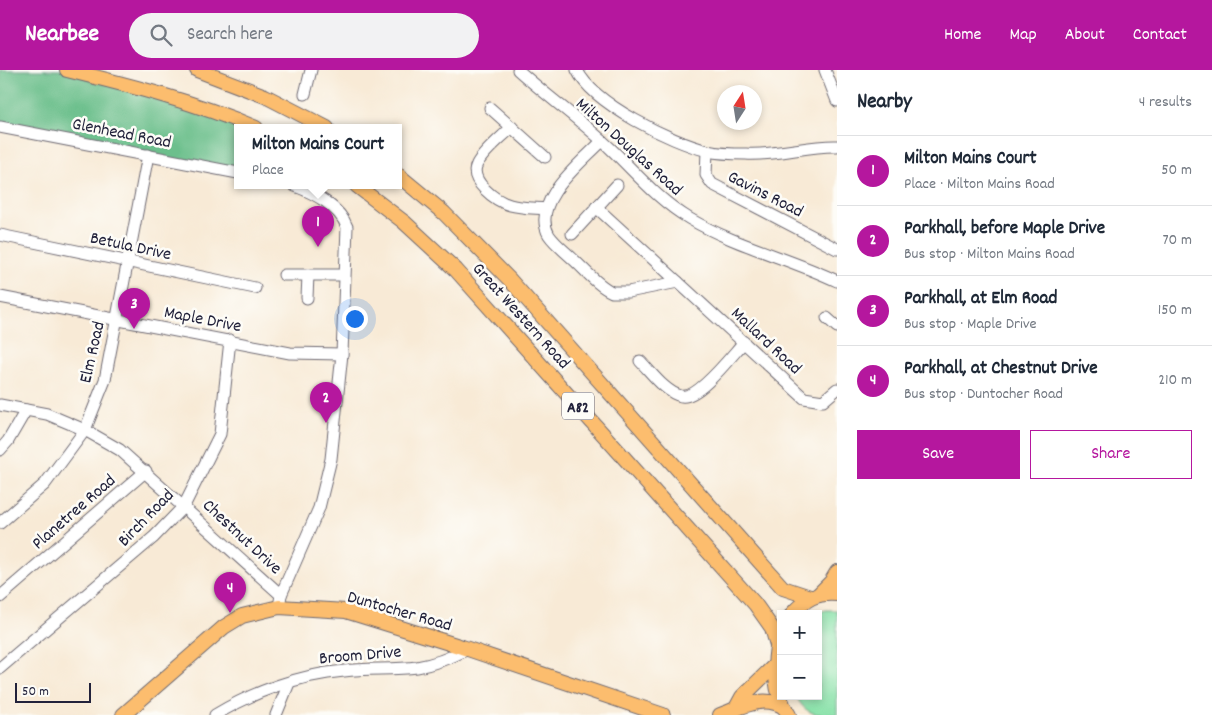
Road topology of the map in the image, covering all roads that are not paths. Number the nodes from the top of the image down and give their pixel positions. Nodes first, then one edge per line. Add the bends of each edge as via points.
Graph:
1 (68, 70) edge
2 (196, 70) edge
3 (311, 70) edge
4 (518, 70) edge
5 (577, 70) edge
6 (825, 70) edge
7 (306, 94) dead end
8 (837, 101) edge
9 (490, 108) dead end
10 (247, 124) edge
11 (319, 124) edge
12 (0, 127) edge
13 (512, 127) junction
14 (602, 141) junction
15 (837, 146) edge
16 (707, 151) junction
17 (148, 155) junction
18 (545, 157) dead end
19 (234, 172) edge
20 (402, 178) edge
21 (617, 185) dead end
22 (302, 189) edge
23 (361, 189) edge
24 (596, 207) junction
25 (545, 209) junction
26 (0, 234) edge
27 (572, 234) dead end
28 (837, 249) edge
29 (127, 262) junction
30 (284, 275) dead end
31 (308, 275) junction
32 (344, 275) junction
33 (837, 281) edge
34 (678, 282) junction
35 (255, 288) dead end
36 (0, 297) edge
37 (308, 298) dead end
38 (827, 318) dead end
39 (117, 319) junction
40 (837, 327) edge
41 (230, 340) junction
42 (744, 342) junction
43 (342, 354) junction
44 (640, 361) dead end
45 (837, 389) edge
46 (0, 405) edge
47 (26, 410) junction
48 (85, 430) junction
49 (0, 450) edge
50 (146, 471) junction
51 (184, 506) junction
52 (0, 523) edge
53 (837, 572) edge
54 (837, 594) edge
55 (814, 596) junction
56 (0, 597) edge
57 (280, 601) junction
58 (797, 610) edge
59 (777, 636) edge
60 (468, 649) junction
61 (777, 655) edge
62 (776, 664) junction
63 (0, 668) edge
64 (289, 683) junction
65 (736, 708) junction
66 (787, 712) edge
67 (123, 715) edge
68 (215, 715) edge
69 (276, 715) edge
70 (663, 715) edge
71 (720, 715) edge

1 - 10 main road via 153,90
2 - 11 main road via 265,96
3 - 7 street
4 - 14 street, Milton Douglas Road
5 - 16 street via 588,88 610,105 649,127
6 - 8 street
9 - 13 street
12 - 17 street, Glenhead Road
13 - 18 street
13 - 25 street via 477,163 475,176 501,201
14 - 25 street via 552,194
14 - 33 street, Milton Douglas Road via 651,192 691,220
15 - 16 street via 762,154
16 - 28 street, Gavins Road via 706,175 712,184
17 - 19 street, Glenhead Road
17 - 29 street, Elm Road
20 - 55 main road, Great Western Road / A82 via 444,213 503,272 783,588
21 - 24 street
22 - 32 street via 318,196 345,221
23 - 59 main road, Great Western Road / A82 via 404,222 454,268 755,604
24 - 27 street
24 - 34 street, Mallard Road
25 - 34 street via 550,236 608,290 628,292
26 - 29 street, Betula Drive
29 - 35 street, Betula Drive
29 - 39 street, Elm Road
30 - 31 street
31 - 32 street
31 - 37 street
32 - 43 street
34 - 42 street, Mallard Road
36 - 39 street, Maple Drive
38 - 40 street
39 - 41 street, Maple Drive
39 - 48 street, Elm Road via 105,380
41 - 43 street, Maple Drive via 290,354
41 - 51 street, Birch Road via 220,434
42 - 44 street via 699,390 688,396 670,390
42 - 45 street, Mallard Road via 809,400 823,401
43 - 57 street via 331,459 322,498
46 - 47 street, Chestnut Drive
47 - 48 street, Chestnut Drive via 47,414
47 - 49 street
48 - 50 street, Chestnut Drive via 120,450
48 - 52 street, Elm Road via 45,484
50 - 51 street, Chestnut Drive
50 - 56 street, Planetree Road
51 - 57 street, Chestnut Drive
51 - 63 street, Birch Road via 154,537
53 - 55 main road via 831,582
54 - 55 main road, A82
55 - 58 main road
57 - 60 main road, Duntocher Road via 346,611
57 - 67 main road, Duntocher Road via 224,627
60 - 64 street, Broom Drive via 418,667 343,671
60 - 70 main road, Duntocher Road
61 - 62 main road, A82
62 - 65 main road via 742,697
62 - 66 main road, A82 via 779,690
64 - 68 street, Broom Drive via 239,700
64 - 69 street
65 - 66 main road via 767,702 779,704
65 - 71 main road

